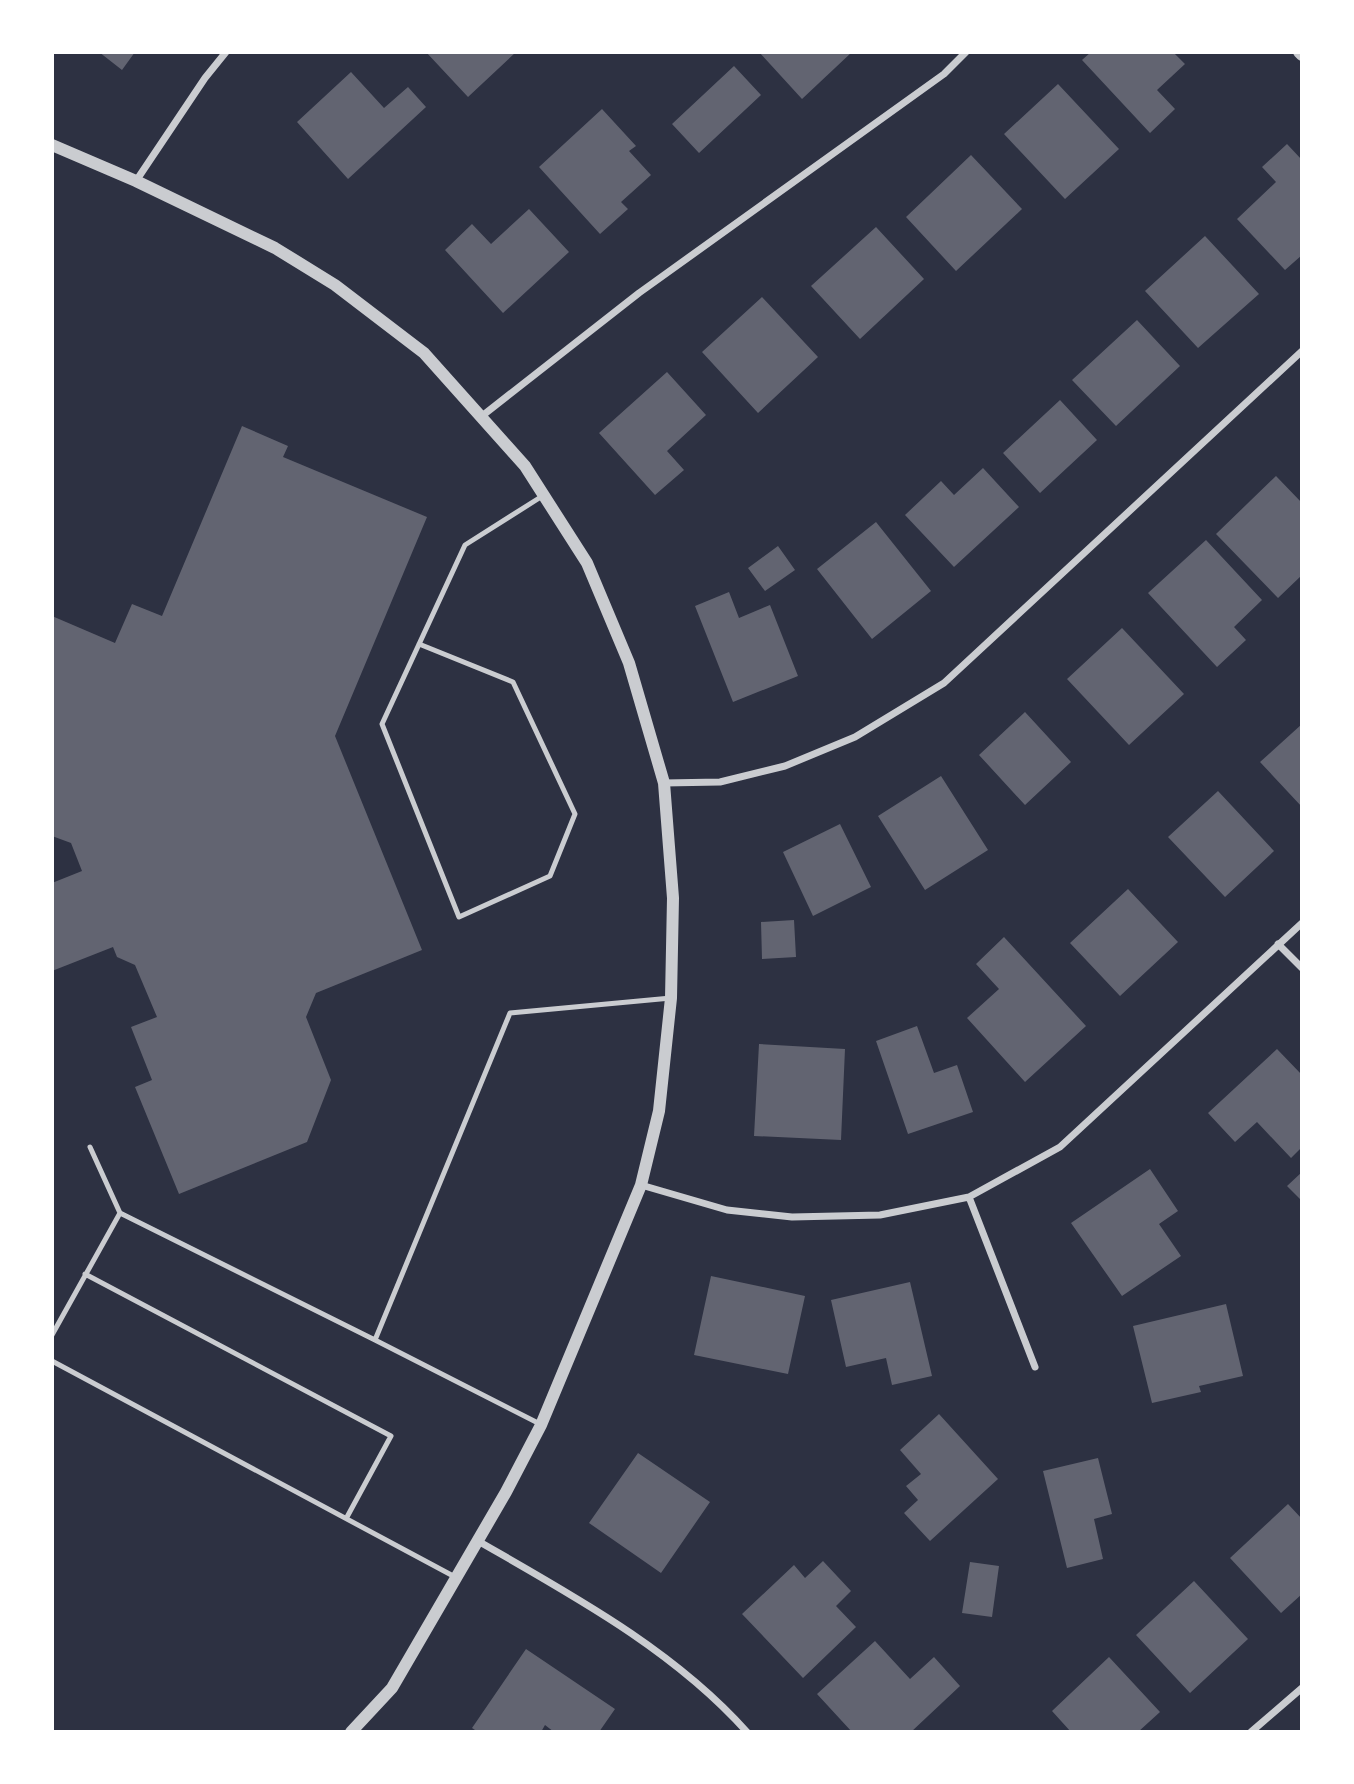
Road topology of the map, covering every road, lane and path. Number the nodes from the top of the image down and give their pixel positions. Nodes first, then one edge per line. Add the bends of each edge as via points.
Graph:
1 (226, 52) edge
2 (967, 52) edge
3 (52, 145) edge
4 (136, 181) junction
5 (1301, 351) edge
6 (481, 416) junction
7 (544, 495) junction
8 (419, 644) junction
9 (664, 783) junction
10 (1301, 922) edge
11 (1278, 944) junction
12 (1301, 968) edge
13 (671, 998) junction
14 (90, 1147) dead end
15 (641, 1185) junction
16 (969, 1196) junction
17 (120, 1213) junction
18 (85, 1274) junction
19 (52, 1335) edge
20 (375, 1340) junction
21 (52, 1361) edge
22 (1035, 1367) dead end
23 (541, 1425) junction
24 (347, 1517) junction
25 (478, 1541) junction
26 (457, 1578) junction
27 (1301, 1688) edge
28 (351, 1731) edge
29 (747, 1731) edge
30 (1251, 1731) edge

1 - 4 street
2 - 6 street via 944,74 639,293
3 - 4 street
4 - 6 street via 275,248 335,285 424,353
5 - 9 street via 944,683 855,737 785,766 720,782
6 - 7 street
7 - 8 lane via 465,545
7 - 9 street via 592,575 629,663
8 - 8 lane via 382,724 459,917 550,876 575,814 513,682
9 - 13 street via 673,898
10 - 11 street
11 - 12 street
11 - 16 street via 1060,1147
13 - 15 street via 659,1111
13 - 20 lane via 510,1013
14 - 17 lane
15 - 16 street via 727,1210 792,1217 880,1215
15 - 23 street
16 - 22 street
17 - 18 lane
17 - 20 lane
18 - 19 lane
18 - 24 lane via 391,1436
20 - 23 lane
21 - 24 lane
23 - 25 street
24 - 26 lane
25 - 26 street
25 - 29 street via 582,1601 658,1653
26 - 28 street via 392,1688
27 - 30 street

